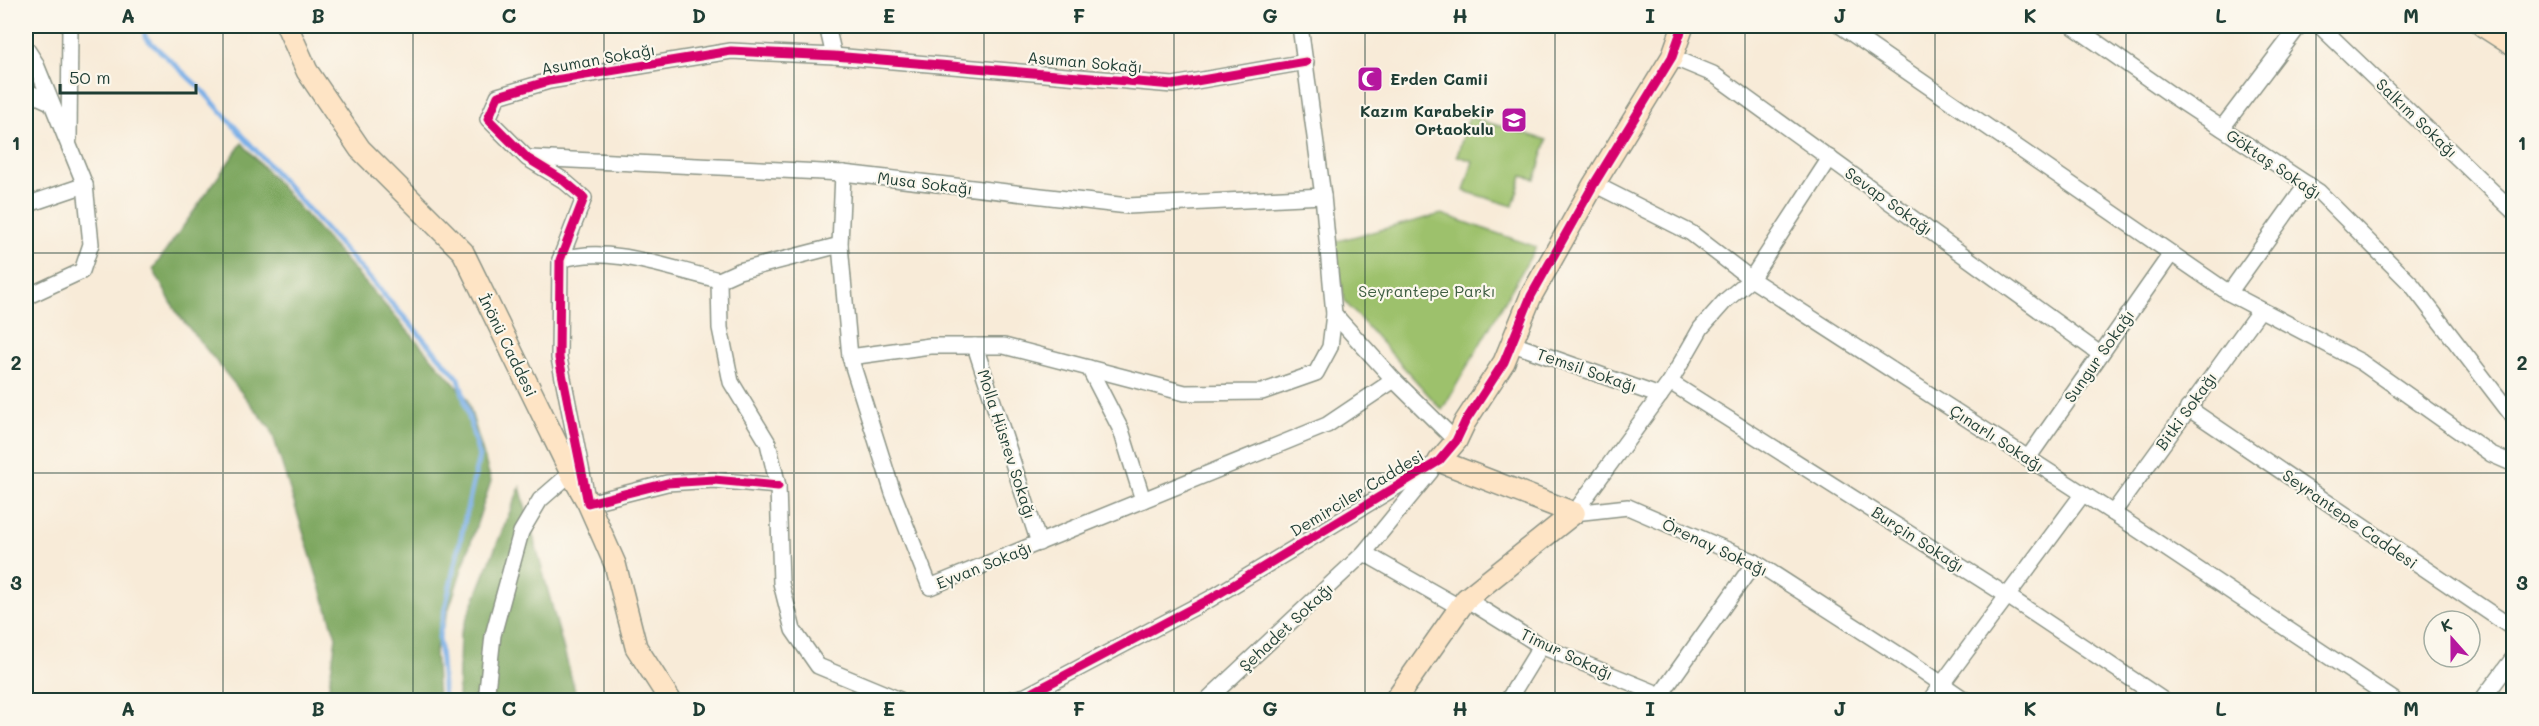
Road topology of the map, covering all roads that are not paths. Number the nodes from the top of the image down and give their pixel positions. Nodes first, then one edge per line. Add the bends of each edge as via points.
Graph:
1 (70, 26) edge
2 (287, 26) edge
3 (827, 26) edge
4 (1300, 26) edge
5 (1683, 26) edge
6 (1841, 26) edge
7 (2073, 26) edge
8 (2299, 26) edge
9 (2320, 26) edge
10 (2484, 26) edge
11 (2514, 46) edge
12 (26, 48) edge
13 (834, 56) junction
14 (1672, 57) junction
15 (1306, 62) junction
16 (26, 91) edge
17 (50, 102) junction
18 (2222, 128) junction
19 (68, 148) junction
20 (527, 158) junction
21 (1830, 158) junction
22 (843, 173) junction
23 (1594, 184) junction
24 (2307, 184) junction
25 (85, 185) junction
26 (1323, 196) junction
27 (26, 205) edge
28 (2514, 212) edge
29 (840, 245) junction
30 (2171, 254) junction
31 (560, 260) junction
32 (1751, 279) junction
33 (718, 280) junction
34 (2229, 293) junction
35 (26, 297) edge
36 (2260, 310) junction
37 (1334, 314) junction
38 (1513, 344) junction
39 (975, 346) junction
40 (2100, 354) junction
41 (850, 357) junction
42 (1089, 368) junction
43 (1394, 380) junction
44 (1670, 382) junction
45 (1660, 396) junction
46 (2188, 408) junction
47 (2514, 418) edge
48 (1456, 441) junction
49 (2028, 458) junction
50 (1439, 461) junction
51 (2514, 464) edge
52 (571, 472) junction
53 (778, 486) junction
54 (2082, 495) junction
55 (1143, 500) junction
56 (588, 503) junction
57 (1574, 513) junction
58 (2113, 513) junction
59 (1039, 543) junction
60 (1364, 552) junction
61 (1755, 562) junction
62 (2006, 595) junction
63 (1462, 603) junction
64 (2514, 628) edge
65 (1541, 646) junction
66 (2514, 657) edge
67 (1943, 684) junction
68 (1663, 699) edge
69 (486, 700) edge
70 (670, 700) edge
71 (900, 700) edge
72 (1008, 700) edge
73 (1207, 700) edge
74 (1395, 700) edge
75 (1508, 700) edge
76 (1930, 700) edge
77 (1965, 700) edge
78 (2163, 700) edge
79 (2394, 700) edge
80 (2482, 700) edge

1 - 19 street
2 - 52 street, İnönü Caddesi via 307,71 360,149 463,252
3 - 13 street
4 - 15 street
5 - 14 street, Demirciler Caddesi
6 - 30 street
7 - 18 street, Göktaş Sokağı
8 - 18 street
9 - 28 street, Salkım Sokağı
10 - 11 street
12 - 17 street
13 - 15 street, Asuman Sokağı via 1173,85
13 - 20 street, Asuman Sokağı via 731,51 549,81 498,96 488,118
14 - 21 street, Sevap Sokağı via 1713,74
14 - 23 street, Demirciler Caddesi
15 - 26 street
16 - 17 street
17 - 19 street
18 - 24 street, Göktaş Sokağı
19 - 25 street
20 - 22 street, Musa Sokağı
20 - 31 street, Asuman Sokağı via 584,198
21 - 32 street
21 - 40 street, Sevap Sokağı
22 - 26 street, Musa Sokağı via 1128,206
22 - 29 street, Eyvan Sokağı
23 - 32 street, Çınarlı Sokağı via 1690,233
23 - 38 street, Demirciler Caddesi via 1531,296
24 - 34 street
24 - 47 street, Göktaş Sokağı via 2412,285
25 - 27 street
25 - 35 street via 91,244 82,271
26 - 37 street
29 - 33 street
29 - 41 street, Eyvan Sokağı
30 - 34 street
30 - 40 street, Sungur Sokağı
31 - 33 street via 579,254 615,256
31 - 56 street, Asuman Sokağı via 560,369
32 - 44 street via 1701,328
32 - 49 street, Çınarlı Sokağı
33 - 53 street via 720,328 731,382 768,443
34 - 36 street
36 - 46 street, Bitki Sokağı
36 - 51 street via 2361,362 2491,454
37 - 42 street via 1330,348 1316,373 1262,392 1185,393
37 - 43 street
38 - 45 street, Temsil Sokağı
38 - 48 street, Demirciler Caddesi
39 - 41 street via 930,346
39 - 42 street via 1004,346
39 - 59 street, Molla Hüsrev Sokağı
40 - 49 street, Sungur Sokağı
41 - 59 street, Eyvan Sokağı via 893,493 930,587
42 - 55 street via 1121,430
43 - 48 street
43 - 55 street, Eyvan Sokağı via 1327,425
44 - 45 street
44 - 62 street, Burçin Sokağı
45 - 57 street
46 - 58 street, Bitki Sokağı
46 - 64 street, Seyrantepe Caddesi
48 - 50 street, Demirciler Caddesi
49 - 54 street, Çınarlı Sokağı
50 - 57 street, Örenay Sokağı
50 - 60 street, Şehadet Sokağı
50 - 72 street, Demirciler Caddesi via 1210,599 1026,696
52 - 56 street, İnönü Caddesi
52 - 69 street via 540,500 521,532 493,634
53 - 56 street via 714,480 667,483
53 - 71 street via 781,583 793,630 818,666
54 - 58 street, Çınarlı Sokağı
54 - 62 street
55 - 59 street, Eyvan Sokağı
56 - 70 street, İnönü Caddesi via 615,564 636,647
57 - 61 street, Örenay Sokağı via 1628,507
57 - 63 street
58 - 79 street, Çınarlı Sokağı
60 - 63 street
60 - 73 street, Şehadet Sokağı
61 - 67 street, Örenay Sokağı
61 - 68 street
62 - 67 street
62 - 78 street, Burçin Sokağı
63 - 65 street, Timur Sokağı
63 - 74 street
65 - 68 street, Timur Sokağı
65 - 75 street
66 - 80 street
67 - 76 street
67 - 77 street, Örenay Sokağı

